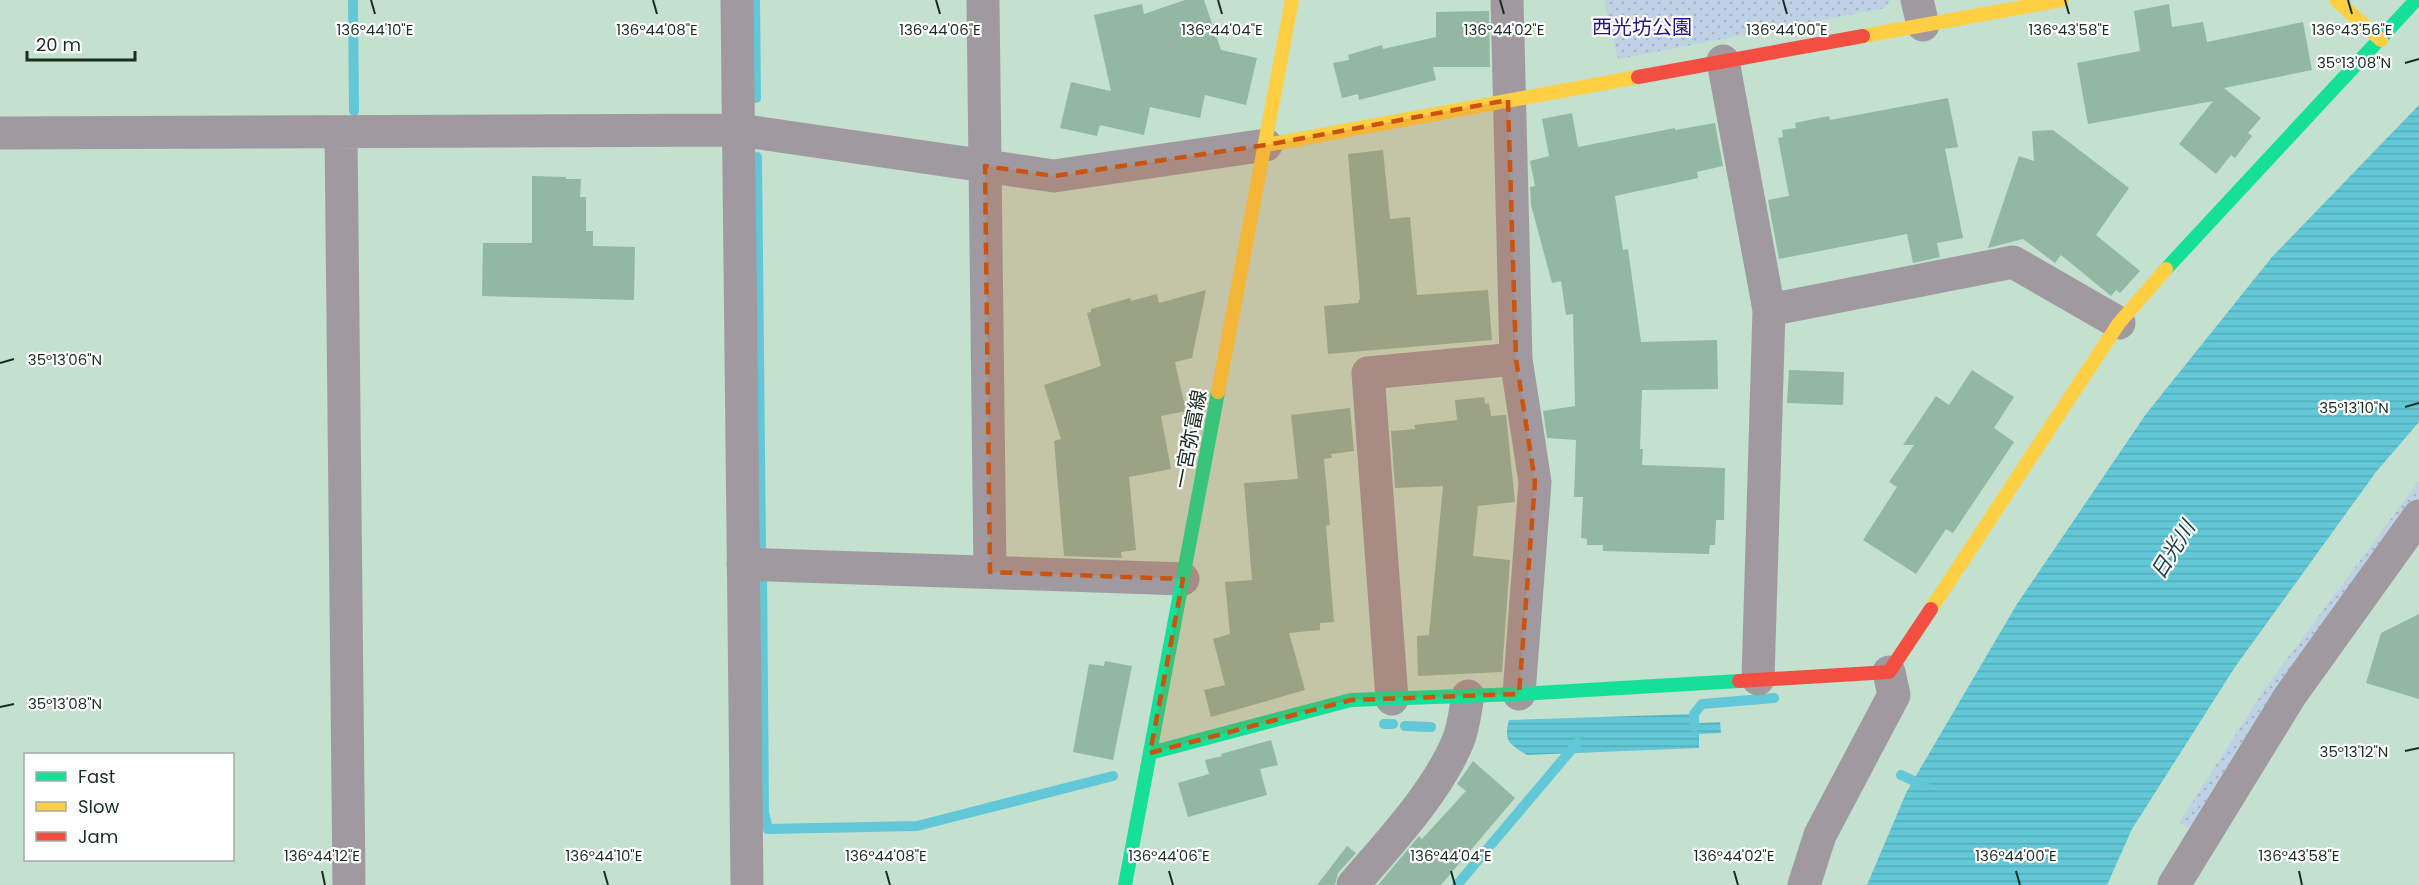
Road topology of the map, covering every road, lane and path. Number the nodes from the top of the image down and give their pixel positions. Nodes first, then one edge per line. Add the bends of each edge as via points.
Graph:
1 (737, 0) edge
2 (983, 0) edge
3 (1292, 0) edge
4 (1506, 0) edge
5 (2062, 0) edge
6 (2336, 0) edge
7 (2416, 0) edge
8 (1920, 12) edge
9 (2381, 40) junction
10 (1723, 61) junction
11 (1508, 100) junction
12 (739, 130) junction
13 (340, 132) junction
14 (0, 133) edge
15 (1266, 145) junction
16 (985, 166) junction
17 (1769, 310) junction
18 (2119, 323) junction
19 (1516, 359) junction
20 (2419, 516) edge
21 (743, 564) junction
22 (990, 572) junction
23 (1183, 579) junction
24 (1889, 672) junction
25 (1758, 679) junction
26 (1519, 694) junction
27 (1468, 696) junction
28 (1392, 699) junction
29 (1150, 753) junction
30 (349, 885) edge
31 (747, 885) edge
32 (1125, 885) edge
33 (1353, 885) edge
34 (1804, 885) edge
35 (2174, 885) edge

1 - 12 street
2 - 16 street
3 - 15 street, 一宮弥富線
4 - 11 street
5 - 8 street
6 - 9 street
7 - 9 street
8 - 10 street
9 - 18 street via 2188,244
10 - 11 street
10 - 17 street
11 - 15 street
11 - 19 street
12 - 13 street
12 - 16 street
12 - 21 street
13 - 14 street
13 - 30 street
15 - 16 street via 1054,176
15 - 23 street, 一宮弥富線
16 - 22 street
17 - 18 street via 2013,262
17 - 25 street
18 - 24 street
19 - 26 street via 1535,482
19 - 28 street via 1368,372
20 - 35 street via 2290,696
21 - 22 street
21 - 31 street
22 - 23 street
23 - 29 street, 一宮弥富線
24 - 25 street
24 - 34 street via 1894,695 1820,836
25 - 26 street
26 - 27 street
27 - 28 street
27 - 33 street via 1459,740 1433,785
28 - 29 street via 1351,700
29 - 32 street, 一宮弥富線

